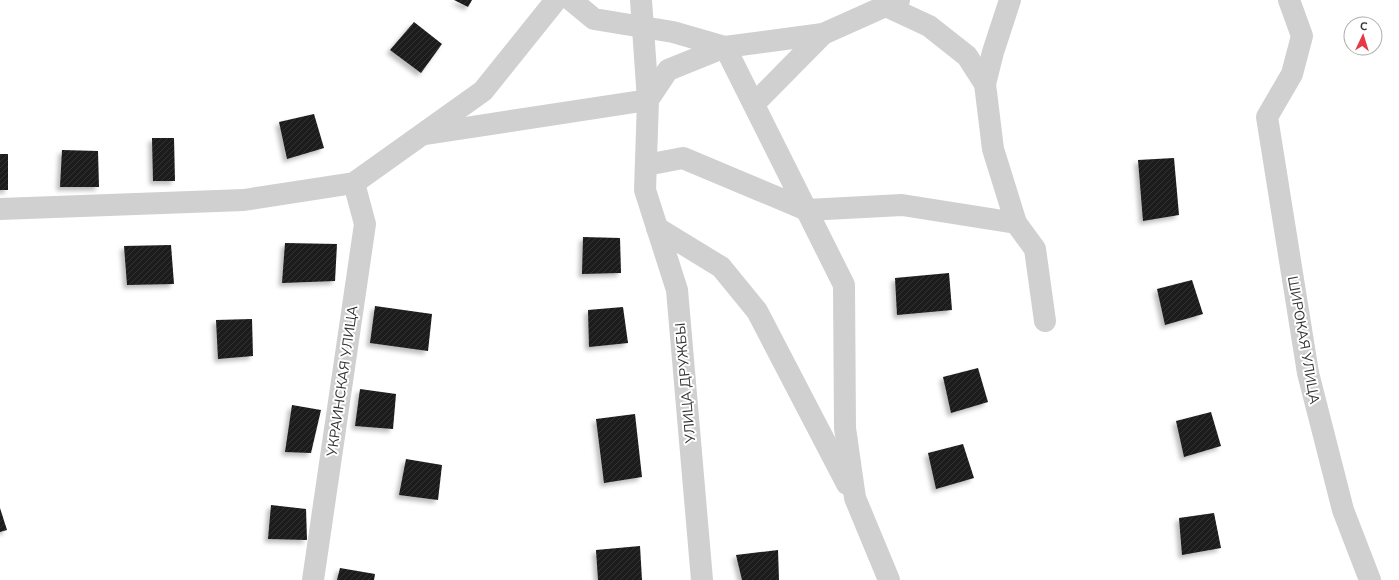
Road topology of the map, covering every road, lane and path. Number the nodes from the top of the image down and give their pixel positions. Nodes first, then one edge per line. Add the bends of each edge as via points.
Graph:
1 (556, 0) edge
2 (571, 0) edge
3 (641, 0) edge
4 (1010, 0) edge
5 (1289, 0) edge
6 (893, 3) edge
7 (642, 26) junction
8 (823, 34) junction
9 (725, 47) junction
10 (985, 84) junction
11 (648, 100) junction
12 (754, 104) junction
13 (420, 135) junction
14 (646, 165) junction
15 (354, 183) junction
16 (0, 209) edge
17 (807, 210) junction
18 (1016, 222) junction
19 (657, 228) junction
20 (1046, 321) dead end
21 (855, 498) junction
22 (313, 580) edge
23 (702, 580) edge
24 (889, 580) edge
25 (1370, 580) edge

1 - 13 street via 483,91
2 - 7 street via 594,19
3 - 7 street, УЛИЦА ДРУЖБЫ
4 - 10 street
5 - 25 street, ШИРОКАЯ УЛИЦА via 1302,36 1292,74 1267,117 1308,373 1343,510
6 - 8 street
6 - 10 street via 929,26 967,56
7 - 9 street
7 - 11 street, УЛИЦА ДРУЖБЫ
8 - 9 street
8 - 12 street
9 - 11 street via 668,70
9 - 12 street
10 - 18 street via 993,149
11 - 13 street
11 - 14 street, УЛИЦА ДРУЖБЫ
12 - 17 street
13 - 15 street
14 - 17 street via 683,158
14 - 19 street, УЛИЦА ДРУЖБЫ via 645,190
15 - 16 street via 244,200
15 - 22 street, УКРАИНСКАЯ УЛИЦА via 364,224
17 - 18 street via 902,205
17 - 21 street via 844,285 845,428
18 - 20 street via 1035,249
19 - 21 street via 721,267 757,311
19 - 23 street, УЛИЦА ДРУЖБЫ via 677,290
21 - 24 street

